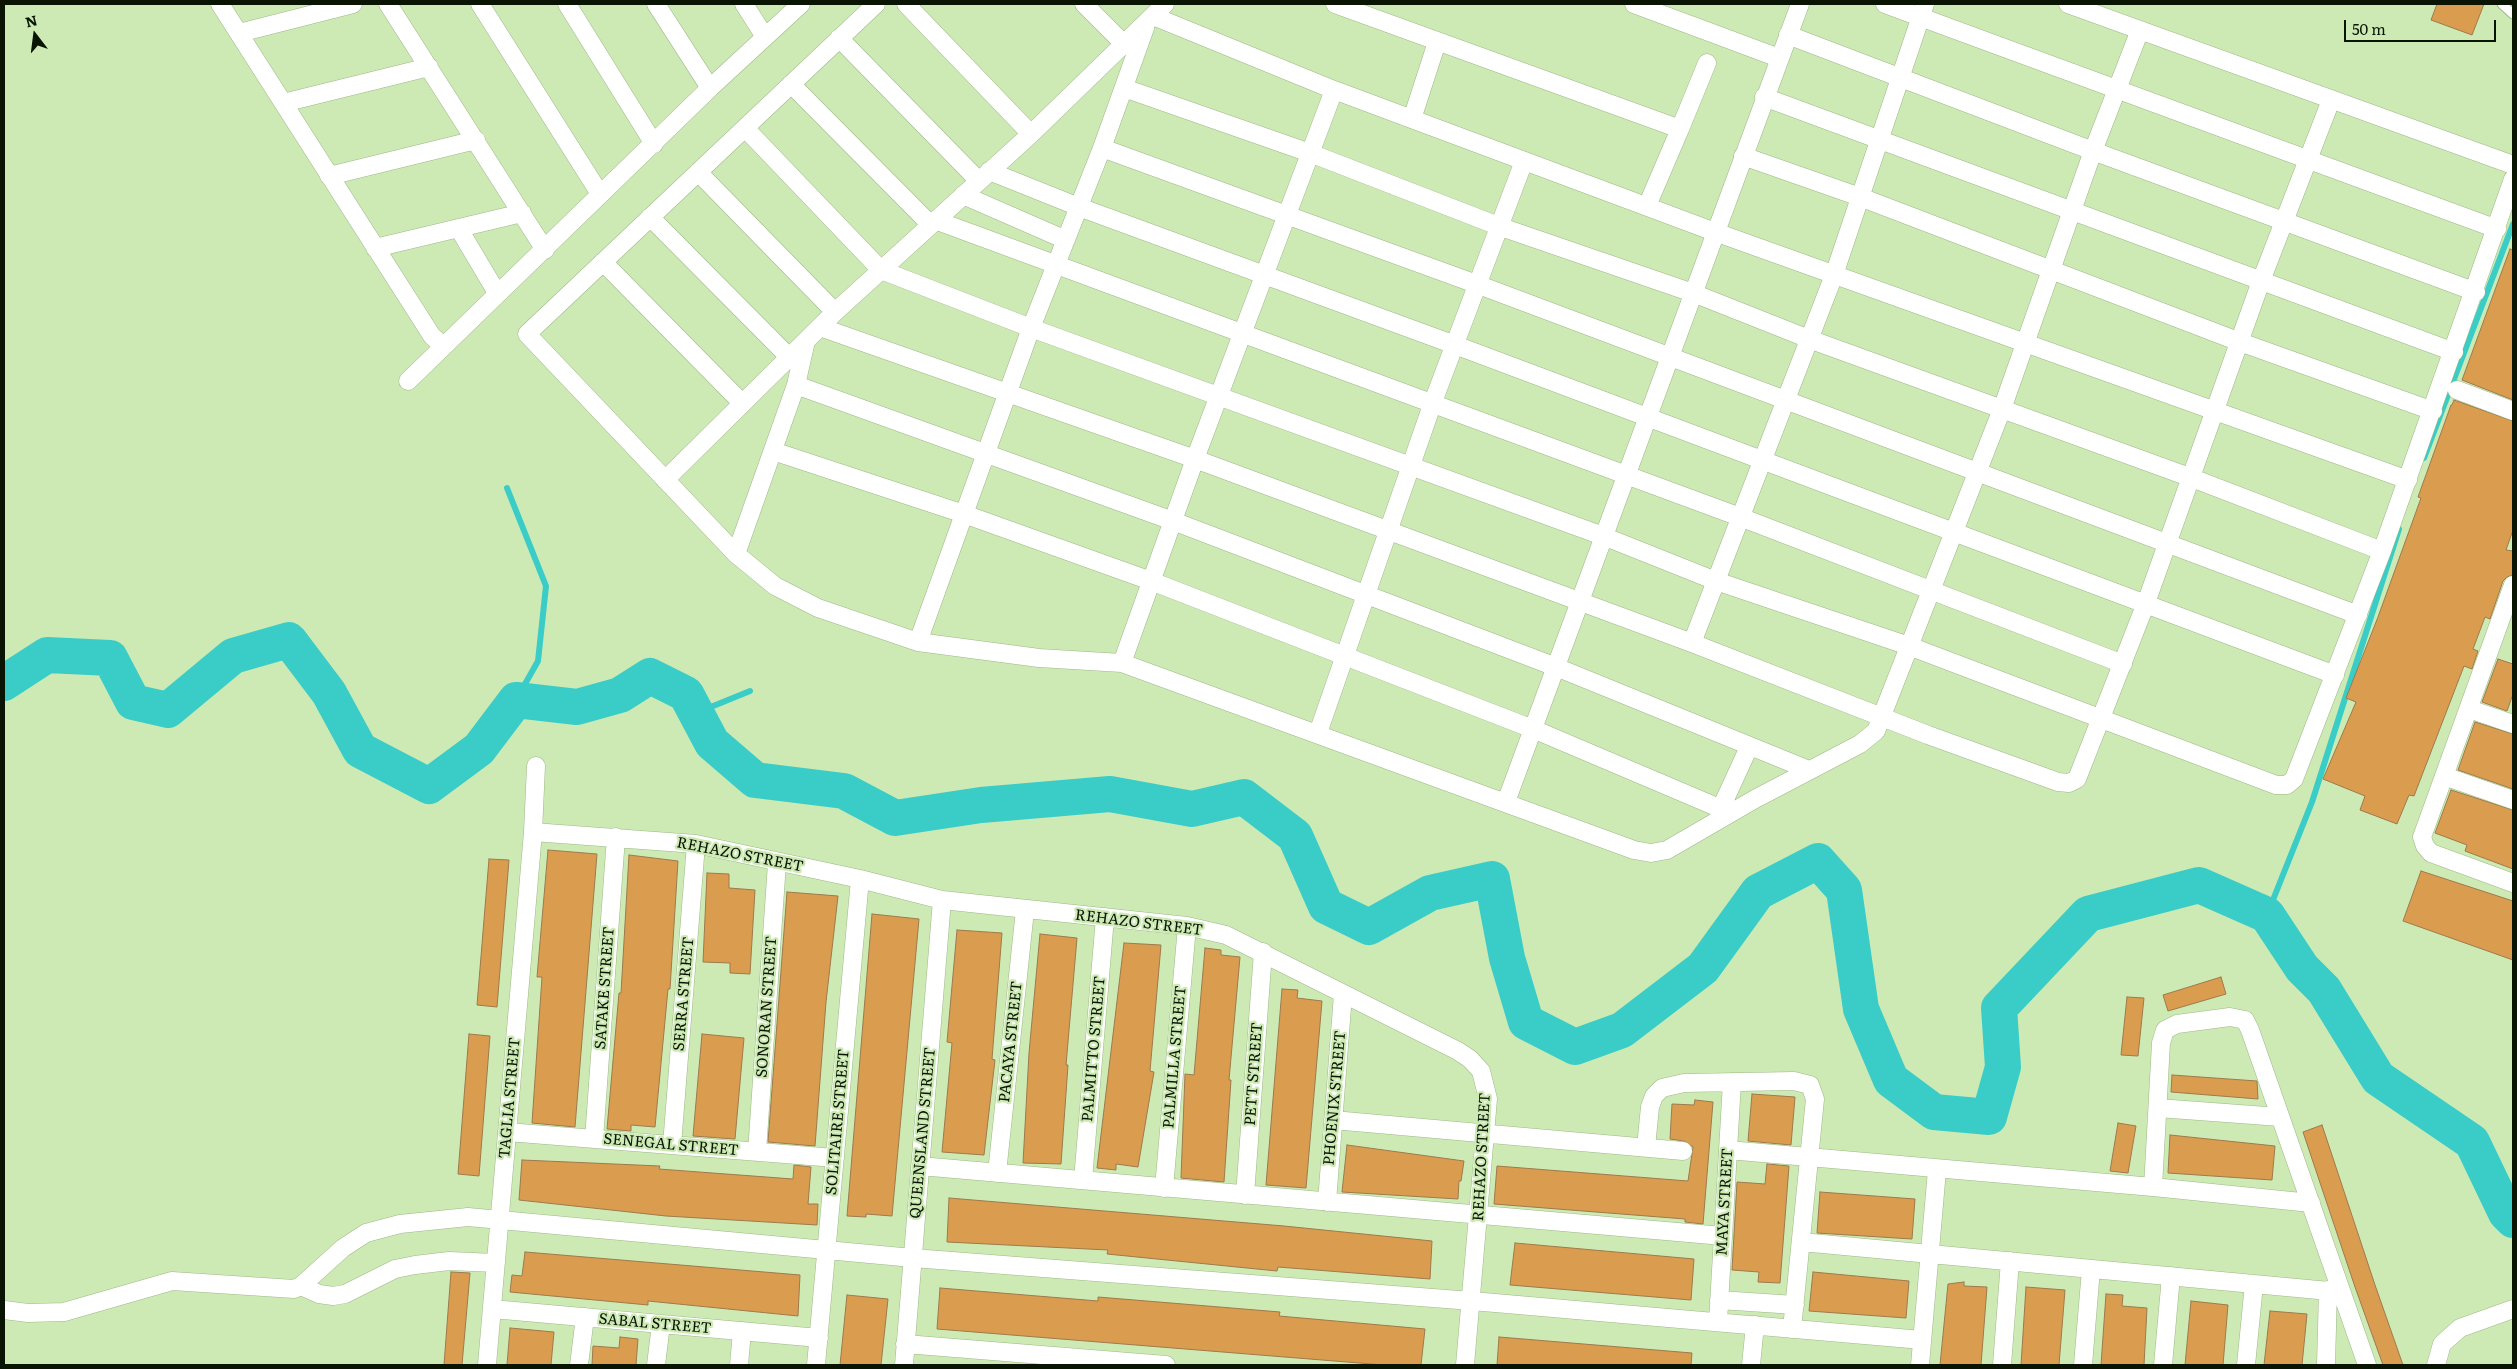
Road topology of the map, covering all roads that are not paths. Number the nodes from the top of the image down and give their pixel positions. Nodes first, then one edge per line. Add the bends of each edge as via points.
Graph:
1 (220, 4) edge
2 (353, 4) edge
3 (388, 4) edge
4 (480, 4) edge
5 (567, 4) edge
6 (656, 4) edge
7 (744, 4) edge
8 (801, 4) edge
9 (876, 4) edge
10 (906, 4) edge
11 (1084, 4) edge
12 (1335, 4) edge
13 (1634, 4) edge
14 (1800, 4) edge
15 (1885, 4) edge
16 (2068, 4) edge
17 (2502, 4) edge
18 (1923, 11) edge
19 (1155, 14) edge
20 (2513, 14) edge
21 (2140, 30) junction
22 (239, 33) junction
23 (1788, 35) junction
24 (765, 37) junction
25 (839, 38) junction
26 (1437, 42) junction
27 (1125, 44) junction
28 (1779, 58) junction
29 (1707, 63) dead end
30 (429, 67) junction
31 (1900, 77) junction
32 (791, 84) junction
33 (710, 88) junction
34 (1124, 88) junction
35 (1334, 90) junction
36 (2117, 91) junction
37 (1764, 97) junction
38 (2331, 100) junction
39 (283, 103) junction
40 (1412, 119) junction
41 (745, 128) junction
42 (1680, 129) junction
43 (1031, 134) junction
44 (1880, 138) junction
45 (476, 140) junction
46 (654, 144) junction
47 (1102, 148) junction
48 (2093, 151) junction
49 (1310, 153) junction
50 (1743, 156) junction
51 (2308, 158) junction
52 (1524, 161) junction
53 (2513, 165) edge
54 (698, 172) junction
55 (329, 176) junction
56 (984, 176) junction
57 (2513, 179) edge
58 (600, 194) junction
59 (963, 195) junction
60 (1860, 197) junction
61 (1647, 206) junction
62 (1079, 207) junction
63 (2071, 212) junction
64 (522, 214) junction
65 (1287, 215) junction
66 (650, 217) junction
67 (2285, 220) junction
68 (933, 222) junction
69 (1501, 227) junction
70 (459, 228) junction
71 (2497, 229) junction
72 (1715, 232) junction
73 (1066, 240) junction
74 (375, 248) junction
75 (545, 250) junction
76 (603, 262) junction
77 (1056, 265) junction
78 (881, 270) junction
79 (2051, 270) junction
80 (1834, 274) junction
81 (1264, 276) junction
82 (2261, 281) junction
83 (1479, 285) junction
84 (2476, 292) junction
85 (497, 293) junction
86 (1693, 293) junction
87 (835, 312) junction
88 (820, 327) junction
89 (1031, 328) junction
90 (1242, 334) junction
91 (1809, 339) junction
92 (806, 341) junction
93 (2240, 342) junction
94 (2025, 344) junction
95 (442, 345) junction
96 (1455, 345) junction
97 (2454, 352) junction
98 (1670, 356) junction
99 (789, 357) junction
100 (408, 381) dead end
101 (796, 385) junction
102 (2457, 390) dead end
103 (1008, 392) junction
104 (1219, 395) junction
105 (1786, 400) junction
106 (1433, 402) junction
107 (742, 403) junction
108 (2002, 409) junction
109 (2433, 410) junction
110 (2214, 411) junction
111 (2513, 411) edge
112 (1647, 417) junction
113 (773, 451) junction
114 (986, 454) junction
115 (1195, 459) junction
116 (1762, 461) junction
117 (1410, 465) junction
118 (1978, 471) junction
119 (1625, 476) junction
120 (2192, 478) junction
121 (665, 480) junction
122 (2408, 480) junction
123 (964, 514) junction
124 (1740, 517) junction
125 (1173, 521) junction
126 (1389, 531) junction
127 (1954, 532) junction
128 (1604, 536) junction
129 (2168, 543) junction
130 (2382, 551) junction
131 (736, 554) junction
132 (1151, 581) junction
133 (1716, 581) junction
134 (2513, 585) edge
135 (1931, 590) junction
136 (1365, 595) junction
137 (1579, 603) junction
138 (2146, 603) junction
139 (2358, 615) junction
140 (918, 642) junction
141 (1692, 643) junction
142 (1909, 646) junction
143 (1344, 656) junction
144 (1122, 662) junction
145 (2123, 664) junction
146 (1556, 667) junction
147 (2335, 676) junction
148 (2469, 709) junction
149 (1882, 716) junction
150 (2101, 720) junction
151 (2513, 724) edge
152 (1533, 729) junction
153 (1318, 733) junction
154 (1750, 747) junction
155 (536, 766) dead end
156 (1809, 770) junction
157 (2444, 776) junction
158 (2513, 800) edge
159 (1506, 802) junction
160 (1726, 810) junction
161 (533, 832) junction
162 (616, 837) junction
163 (696, 844) junction
164 (777, 862) junction
165 (860, 879) junction
166 (2513, 883) edge
167 (942, 900) junction
168 (1025, 910) junction
169 (1105, 917) junction
170 (1186, 926) junction
171 (1263, 952) junction
172 (1343, 994) junction
173 (1732, 1082) junction
174 (2158, 1108) junction
175 (2280, 1117) junction
176 (1332, 1120) junction
177 (507, 1132) junction
178 (1486, 1134) junction
179 (594, 1139) junction
180 (672, 1145) junction
181 (1646, 1147) junction
182 (1682, 1150) dead end
183 (1728, 1150) junction
184 (757, 1152) junction
185 (835, 1158) junction
186 (1810, 1158) junction
187 (920, 1166) junction
188 (1937, 1170) junction
189 (998, 1173) junction
190 (1083, 1180) junction
191 (2153, 1187) junction
192 (1164, 1188) junction
193 (1245, 1195) junction
194 (1327, 1202) junction
195 (2311, 1204) junction
196 (1479, 1216) junction
197 (500, 1220) junction
198 (1723, 1236) junction
199 (1801, 1242) junction
200 (827, 1250) junction
201 (1930, 1254) junction
202 (912, 1258) junction
203 (2010, 1261) junction
204 (496, 1263) junction
205 (2091, 1269) junction
206 (2171, 1276) junction
207 (2254, 1284) junction
208 (301, 1286) junction
209 (2334, 1291) junction
210 (1719, 1300) junction
211 (1472, 1301) junction
212 (1795, 1306) junction
213 (492, 1309) junction
214 (2513, 1309) edge
215 (4, 1310) edge
216 (585, 1317) junction
217 (1718, 1322) junction
218 (661, 1324) junction
219 (1754, 1325) junction
220 (1792, 1329) junction
221 (742, 1331) junction
222 (819, 1338) junction
223 (1922, 1340) junction
224 (905, 1344) junction
225 (1063, 1361) edge
226 (1141, 1364) edge
227 (487, 1365) edge
228 (579, 1365) edge
229 (656, 1365) edge
230 (739, 1365) edge
231 (816, 1365) edge
232 (904, 1365) edge
233 (1166, 1365) edge
234 (1465, 1365) edge
235 (1751, 1365) edge
236 (1920, 1365) edge
237 (2002, 1365) edge
238 (2083, 1365) edge
239 (2163, 1365) edge
240 (2246, 1365) edge
241 (2326, 1365) edge
242 (2367, 1365) edge
243 (2436, 1365) edge

1 - 22 street
2 - 22 street
3 - 30 street
4 - 58 street
5 - 46 street
6 - 33 street
7 - 24 street
8 - 24 street
9 - 25 street
10 - 43 street
11 - 27 street
12 - 26 street
13 - 28 street
14 - 23 street
15 - 18 street
16 - 21 street
17 - 20 lane
18 - 31 street
18 - 36 street
19 - 27 street
19 - 34 street
19 - 35 street
21 - 36 street
21 - 38 street
22 - 39 street
23 - 28 street
23 - 31 street
24 - 33 street
25 - 32 street
25 - 56 street
26 - 40 street
26 - 42 street
27 - 43 street
28 - 37 street
29 - 42 street
30 - 39 street
30 - 45 street
31 - 44 street
31 - 48 street
32 - 41 street
32 - 68 street
33 - 46 street
34 - 47 street
34 - 49 street
35 - 40 street
35 - 49 street
36 - 48 street
36 - 51 street
37 - 44 street
37 - 50 street
38 - 51 street
38 - 53 street
39 - 55 street
40 - 52 street
41 - 54 street
41 - 78 street
42 - 61 street
43 - 56 street
44 - 60 street
44 - 63 street
45 - 55 street
45 - 64 street
46 - 58 street
47 - 62 street
47 - 65 street
48 - 63 street
48 - 67 street
49 - 65 street
49 - 69 street
50 - 60 street
50 - 72 street
51 - 67 street
51 - 71 street
52 - 61 street
52 - 69 street
54 - 66 street
54 - 87 street
55 - 74 street
56 - 59 street
56 - 62 street
57 - 71 street
58 - 75 street
59 - 68 street
59 - 73 street
60 - 79 street
60 - 80 street
61 - 72 street
62 - 73 street
62 - 81 street
63 - 79 street
63 - 82 street
64 - 70 street
64 - 75 street
65 - 81 street
65 - 83 street
66 - 76 street
66 - 99 street
67 - 82 street
67 - 84 street
68 - 77 street
68 - 78 street
69 - 83 street
69 - 86 street
70 - 74 street
70 - 85 street
71 - 84 street
72 - 80 street
72 - 86 street
73 - 77 street
74 - 95 street via 432,336
75 - 85 street
76 - 107 street
76 - 121 street via 527,334
77 - 89 street
77 - 90 street
78 - 87 street
78 - 89 street
79 - 93 street
79 - 94 street
80 - 91 street
80 - 94 street
81 - 90 street
81 - 96 street
82 - 93 street
82 - 97 street
83 - 96 street
83 - 98 street
84 - 97 street
85 - 95 street
86 - 91 street
86 - 98 street
87 - 88 street
88 - 92 street
88 - 103 street
89 - 103 street
89 - 104 street
90 - 104 street
90 - 106 street
91 - 105 street
91 - 108 street
92 - 99 street
92 - 101 street
93 - 109 street
93 - 110 street
94 - 108 street
94 - 110 street
95 - 100 street
96 - 106 street
96 - 112 street
97 - 109 street
98 - 105 street
98 - 112 street
99 - 107 street
101 - 113 street
101 - 114 street
102 - 111 street
103 - 114 street
103 - 115 street
104 - 115 street
104 - 117 street
105 - 116 street
105 - 118 street
106 - 117 street
106 - 119 street
107 - 121 street
108 - 118 street
108 - 120 street
109 - 122 street
110 - 120 street
110 - 122 street
112 - 116 street
112 - 119 street
113 - 123 street
113 - 131 street
114 - 123 street
114 - 125 street
115 - 125 street
115 - 126 street
116 - 124 street
116 - 127 street
117 - 126 street
117 - 128 street
118 - 127 street
118 - 129 street
119 - 124 street
119 - 128 street
120 - 129 street
120 - 130 street
121 - 131 street
122 - 130 street
123 - 132 street
123 - 140 street
124 - 133 street
124 - 135 street
125 - 132 street
125 - 136 street
126 - 136 street
126 - 137 street
127 - 135 street
127 - 138 street
128 - 133 street
128 - 137 street
129 - 138 street
129 - 139 street
130 - 139 street
131 - 140 street via 775,586 818,608
132 - 143 street
132 - 144 street
133 - 141 street
133 - 142 street
134 - 148 street
135 - 142 street
135 - 145 street
136 - 143 street
136 - 146 street
137 - 141 street
137 - 146 street
138 - 145 street
138 - 147 street
139 - 147 street
140 - 144 street via 1039,658
141 - 149 street
142 - 149 street
142 - 150 street
143 - 152 street
143 - 153 street
144 - 153 street
145 - 150 street
146 - 152 street
146 - 154 street
147 - 150 street via 2294,779 2287,785 2276,785
148 - 151 street
148 - 157 street
149 - 150 street via 2068,783 2078,778
149 - 156 street via 1876,731 1860,744
152 - 159 street
152 - 160 street
153 - 159 street
154 - 156 street
154 - 160 street
155 - 161 street, TAGLIA STREET
156 - 160 street
157 - 158 street
157 - 166 street via 2422,838 2425,846 2431,852
159 - 160 street via 1634,850 1651,853 1667,850
161 - 162 street, REHAZO STREET
161 - 177 street, TAGLIA STREET
162 - 163 street, REHAZO STREET
162 - 179 street, SATAKE STREET
163 - 164 street, REHAZO STREET
163 - 180 street, SERRA STREET
164 - 165 street, REHAZO STREET
164 - 184 street, SONORAN STREET
165 - 167 street, REHAZO STREET
165 - 185 street, SOLITAIRE STREET
167 - 168 street, REHAZO STREET
167 - 187 street, QUEENSLAND STREET
168 - 169 street, REHAZO STREET
168 - 189 street, PACAYA STREET
169 - 170 street, REHAZO STREET
169 - 190 street, PALMITTO STREET
170 - 171 street, REHAZO STREET via 1226,935
170 - 192 street, PALMILLA STREET
171 - 172 street, REHAZO STREET
171 - 193 street, PETT STREET
172 - 176 street, PHOENIX STREET
172 - 178 street, REHAZO STREET via 1470,1059 1481,1071 1485,1084 1488,1099
173 - 181 street via 1684,1083 1662,1088 1654,1096 1650,1108
173 - 183 street, MAYA STREET
173 - 186 street via 1802,1082 1810,1085 1815,1099
174 - 175 street
174 - 175 street via 2161,1043 2165,1030 2176,1024 2238,1017 2245,1020 2250,1030
174 - 191 street
175 - 195 street
176 - 178 street
176 - 194 street, PHOENIX STREET
177 - 179 street, SENEGAL STREET
177 - 197 street, TAGLIA STREET
178 - 181 street
178 - 196 street, REHAZO STREET
179 - 180 street, SENEGAL STREET
180 - 184 street, SENEGAL STREET
181 - 182 street
183 - 186 street
183 - 198 street, MAYA STREET
184 - 185 street, SENEGAL STREET
185 - 200 street, SOLITAIRE STREET
186 - 188 street
186 - 199 street
187 - 189 street
187 - 202 street, QUEENSLAND STREET
188 - 191 street
188 - 201 street
189 - 190 street
190 - 192 street
191 - 195 street
192 - 193 street
193 - 194 street
194 - 196 street
195 - 209 street
196 - 198 street
196 - 211 street, REHAZO STREET
197 - 200 street
197 - 204 street, TAGLIA STREET
197 - 208 street via 468,1217 432,1219 366,1233 343,1248
198 - 210 street, MAYA STREET
199 - 201 street
199 - 212 street
200 - 202 street
200 - 222 street, SOLITAIRE STREET
201 - 203 street
201 - 223 street
202 - 211 street
202 - 224 street, QUEENSLAND STREET
203 - 205 street
203 - 237 street
204 - 208 street via 449,1261 395,1269 339,1295 319,1294
204 - 213 street, TAGLIA STREET
205 - 206 street
205 - 238 street
206 - 207 street
206 - 239 street
207 - 209 street
207 - 240 street
208 - 215 street via 272,1289 172,1281 64,1312
209 - 241 street
209 - 242 street
210 - 212 street
210 - 217 street, MAYA STREET
211 - 217 street
211 - 234 street, REHAZO STREET
212 - 220 street
213 - 216 street, SABAL STREET
213 - 227 street, TAGLIA STREET
214 - 243 street via 2460,1328 2442,1344
216 - 218 street, SABAL STREET
216 - 228 street
217 - 219 street
218 - 221 street, SABAL STREET
218 - 229 street
219 - 220 street
219 - 235 street
220 - 223 street
221 - 222 street, SABAL STREET
221 - 230 street
222 - 231 street, SOLITAIRE STREET
223 - 236 street
224 - 225 street
224 - 232 street, QUEENSLAND STREET
225 - 226 street
226 - 233 street

